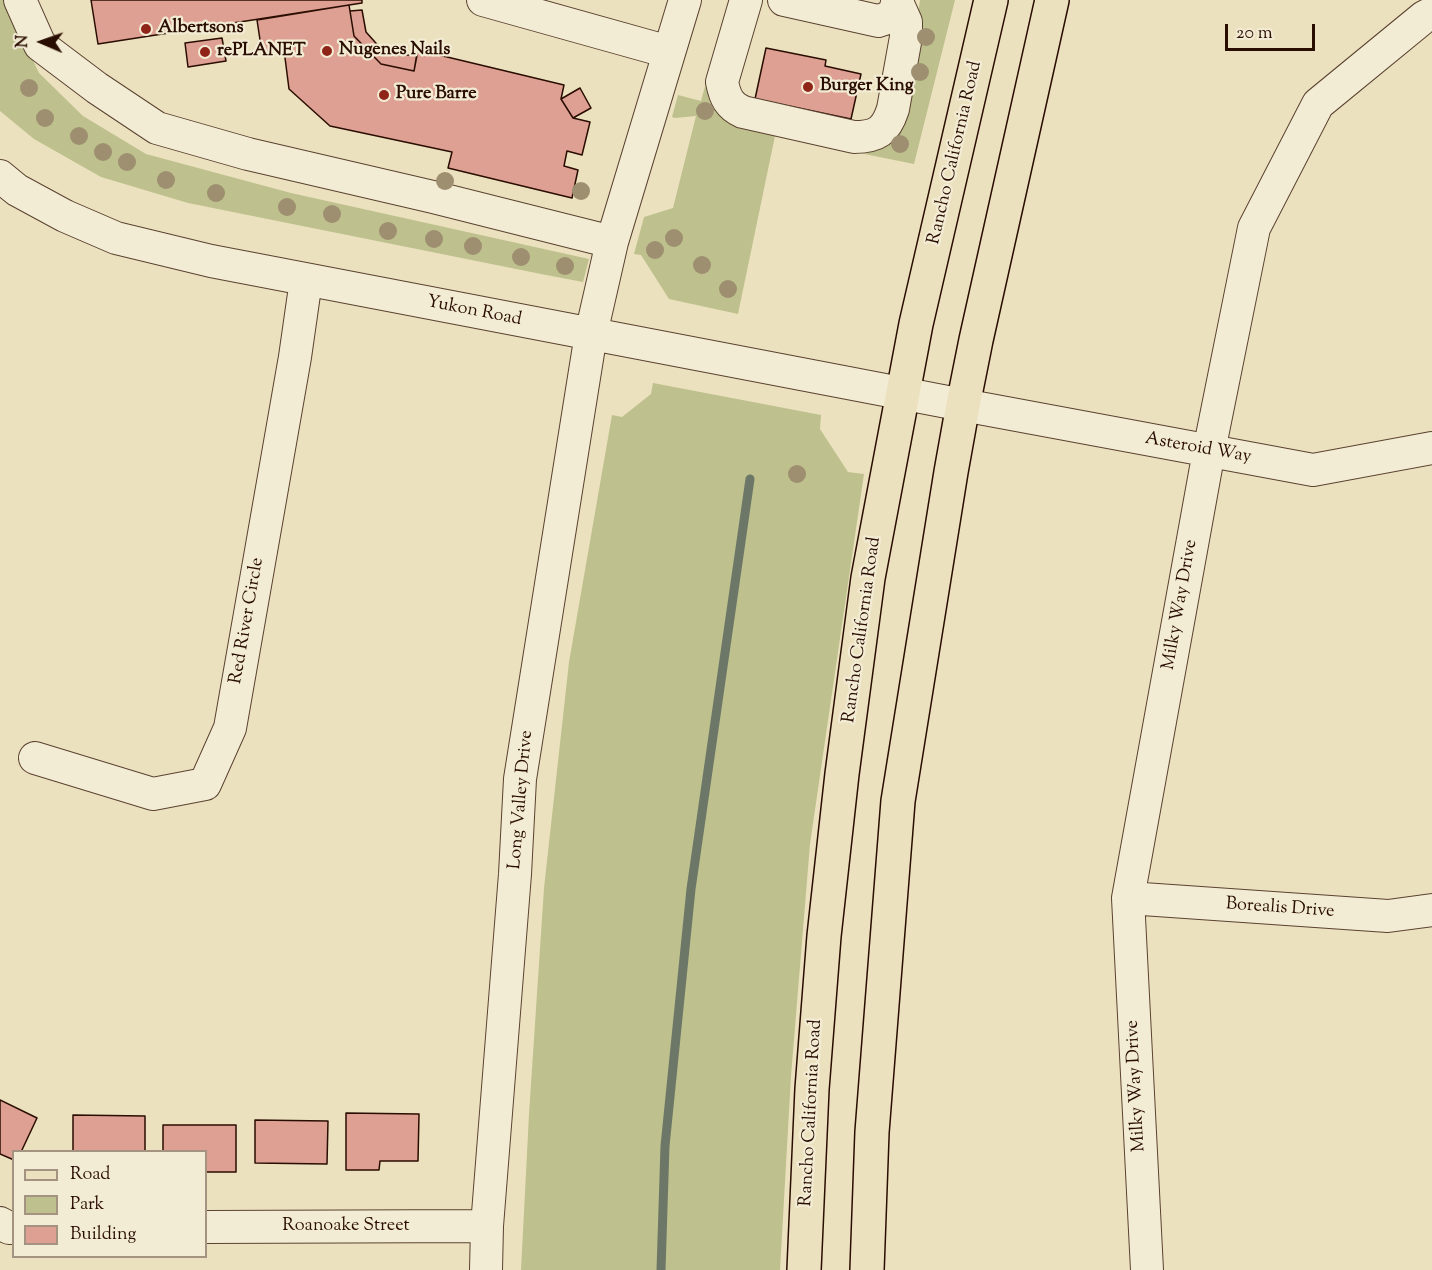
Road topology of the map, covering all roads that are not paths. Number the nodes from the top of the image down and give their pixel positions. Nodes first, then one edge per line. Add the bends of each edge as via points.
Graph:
1 (20, 0) edge
2 (483, 0) edge
3 (685, 0) edge
4 (746, 0) edge
5 (784, 0) edge
6 (990, 0) edge
7 (1052, 0) edge
8 (897, 1) edge
9 (1421, 10) edge
10 (669, 52) junction
11 (0, 176) edge
12 (612, 242) junction
13 (306, 280) junction
14 (591, 334) junction
15 (903, 393) junction
16 (963, 405) junction
17 (1432, 448) edge
18 (1209, 451) junction
19 (35, 758) dead end
20 (1128, 898) junction
21 (1432, 910) edge
22 (487, 1226) junction
23 (207, 1227) edge
24 (486, 1270) edge
25 (804, 1270) edge
26 (867, 1270) edge
27 (1147, 1270) edge

1 - 12 street via 40,45 157,128 248,154
2 - 10 street
3 - 10 street, Long Valley Drive
4 - 8 street via 722,82 730,104 743,112 866,137 883,129 892,109 906,37 906,22
5 - 8 street via 878,21 893,15
6 - 15 main road, Rancho California Road
7 - 16 main road
9 - 18 street, Milky Way Drive via 1318,104 1254,228
10 - 12 street, Long Valley Drive
11 - 13 street, Yukon Road via 17,190 65,216 116,238
12 - 14 street, Long Valley Drive
13 - 14 street, Yukon Road
13 - 19 street, Red River Circle via 230,728 205,784 153,794
14 - 15 street, Yukon Road
14 - 22 street, Long Valley Drive via 520,779
15 - 16 street, Yukon Road
15 - 25 main road, Rancho California Road via 868,578 842,774 812,1089
16 - 18 street, Asteroid Way
16 - 26 main road via 898,801 872,1132
17 - 18 street, Asteroid Way via 1313,470
18 - 20 street, Milky Way Drive
20 - 21 street, Borealis Drive via 1388,916
20 - 27 street, Milky Way Drive
22 - 23 street, Roanoake Street
22 - 24 street, Long Valley Drive

